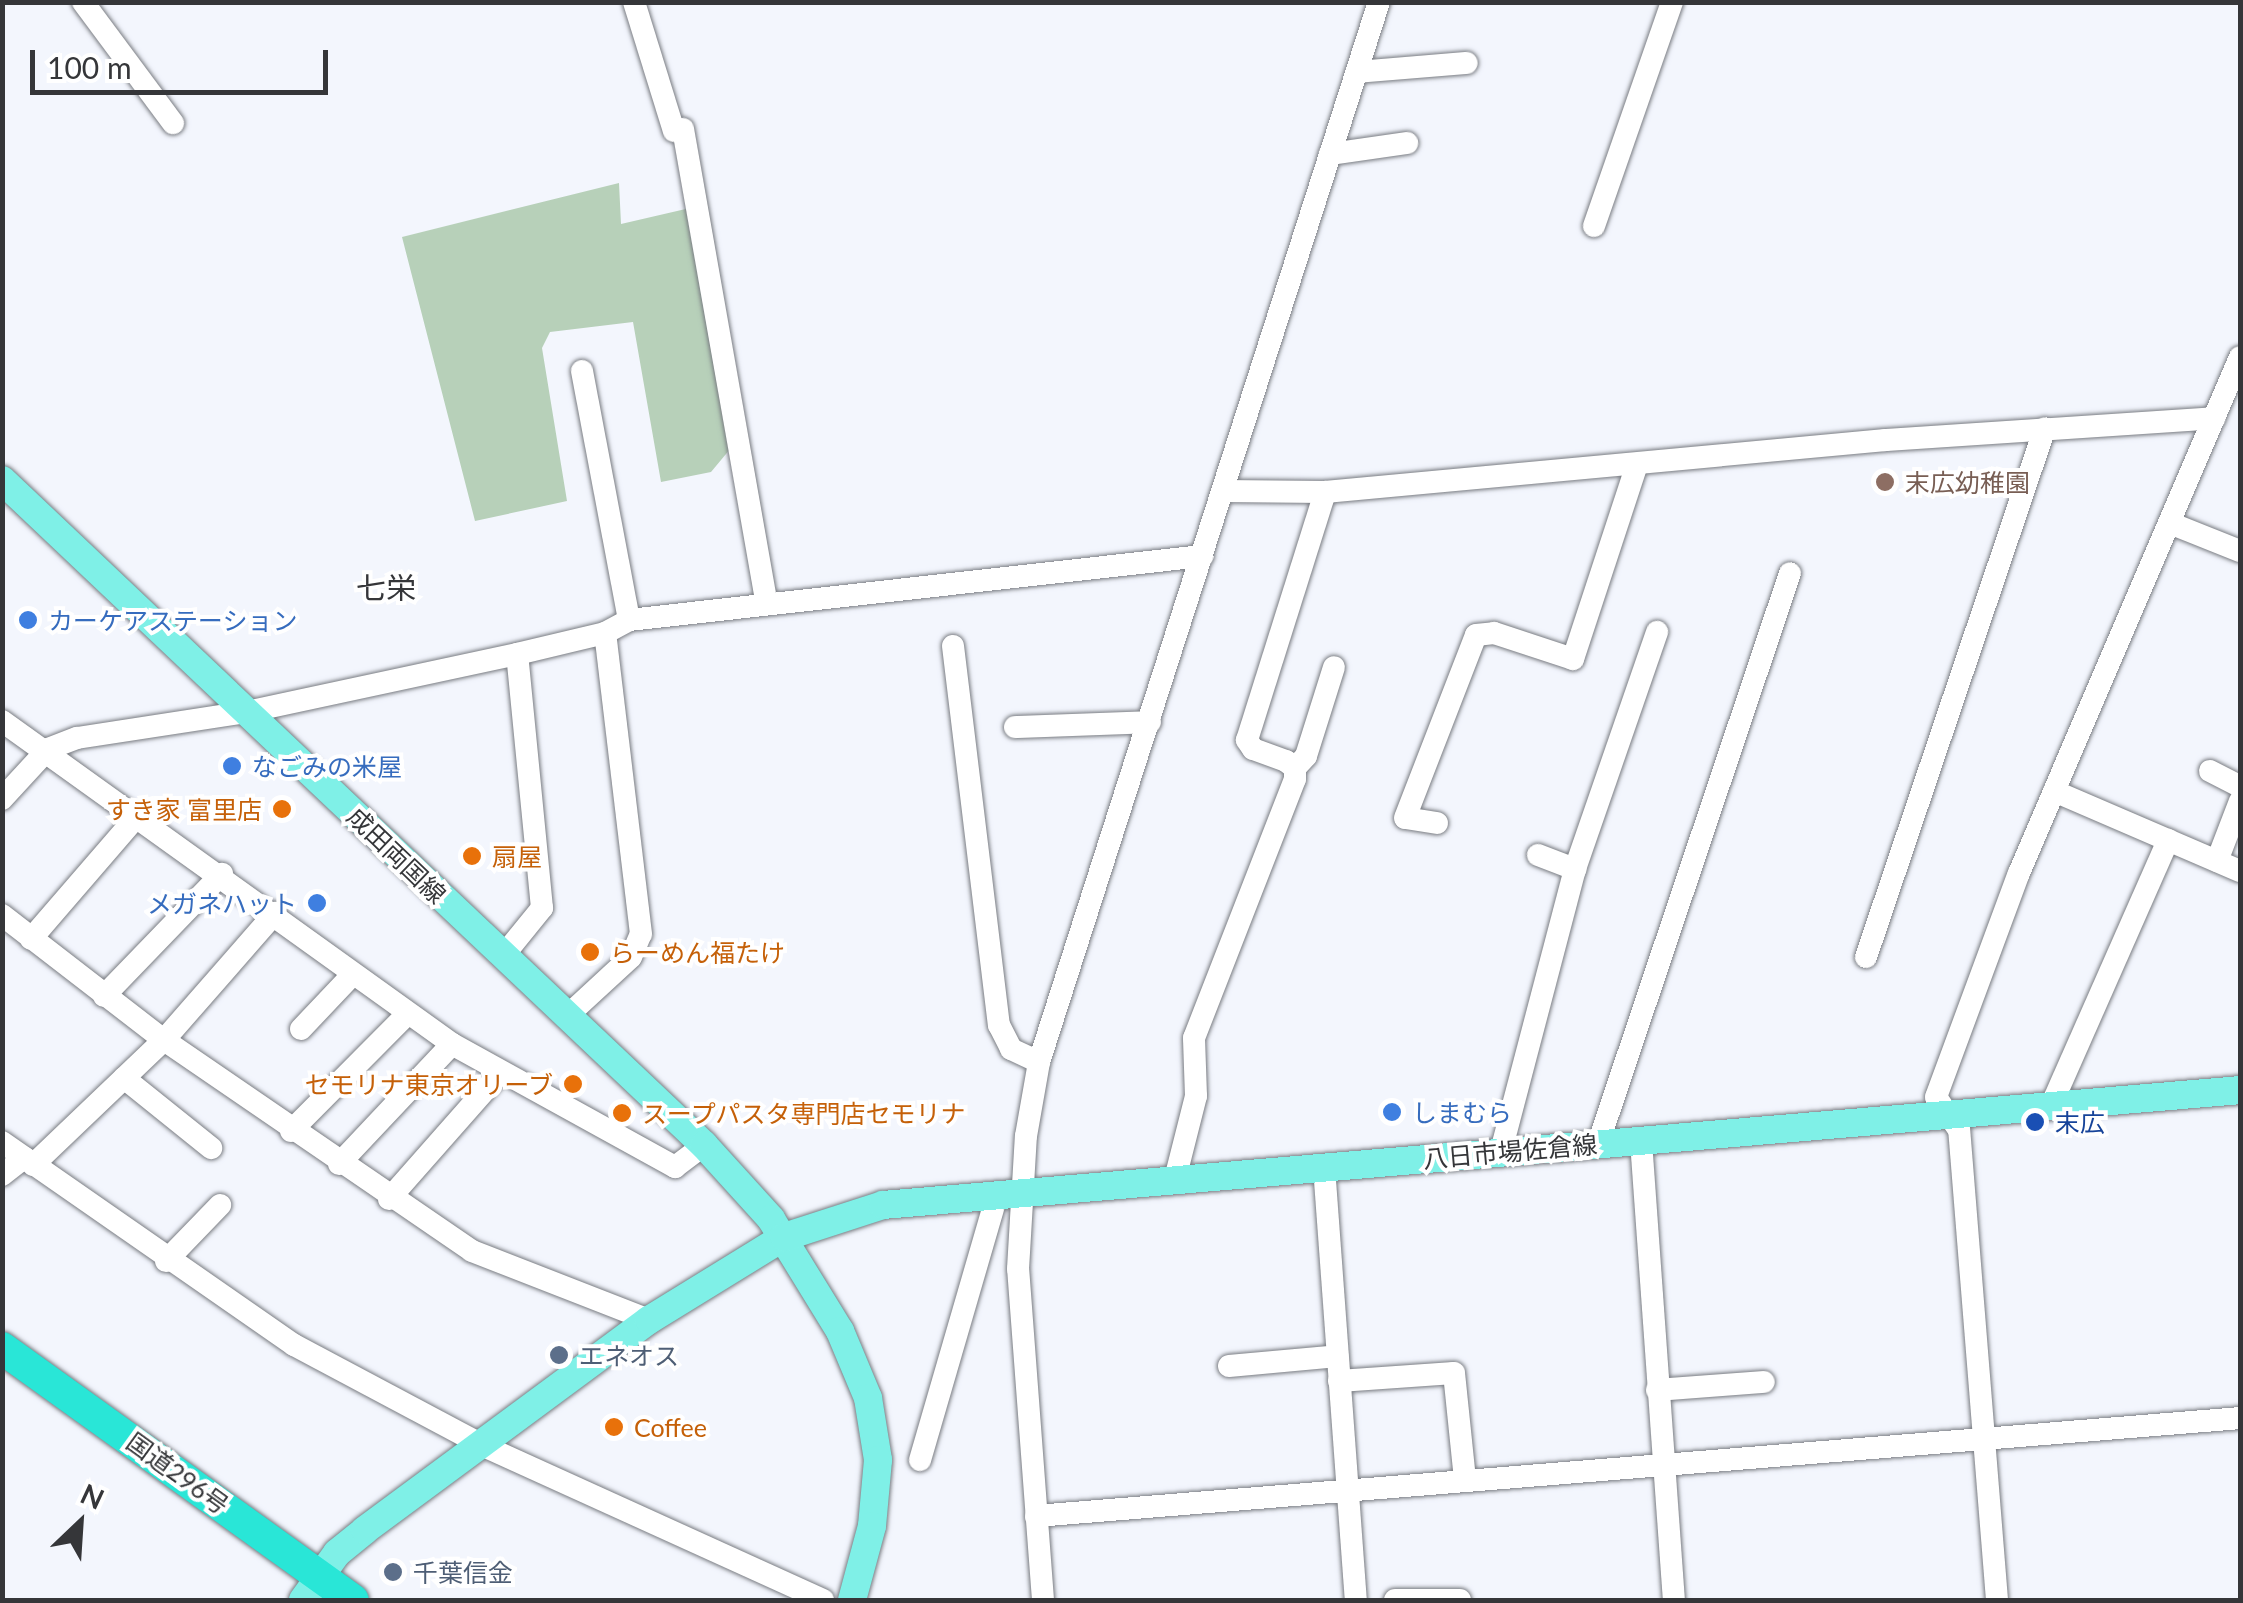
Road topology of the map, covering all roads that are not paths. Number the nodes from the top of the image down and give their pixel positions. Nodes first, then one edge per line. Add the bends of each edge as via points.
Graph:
1 (84, 2) edge
2 (634, 2) edge
3 (1379, 2) edge
4 (1672, 2) edge
5 (1467, 62) dead end
6 (1357, 72) junction
7 (174, 123) dead end
8 (1407, 143) dead end
9 (1330, 154) junction
10 (1594, 226) dead end
11 (2240, 358) edge
12 (582, 371) dead end
13 (2214, 418) junction
14 (2045, 428) junction
15 (1636, 466) junction
16 (2, 480) edge
17 (1222, 491) junction
18 (1325, 492) junction
19 (2170, 523) junction
20 (2240, 550) edge
21 (1202, 556) junction
22 (1790, 573) dead end
23 (766, 600) junction
24 (629, 620) junction
25 (1657, 632) dead end
26 (605, 633) junction
27 (954, 646) dead end
28 (517, 654) junction
29 (1334, 667) dead end
30 (247, 712) junction
31 (2, 721) edge
32 (1150, 722) junction
33 (1015, 727) dead end
34 (48, 749) junction
35 (1295, 768) junction
36 (2210, 771) dead end
37 (2240, 786) edge
38 (2054, 791) junction
39 (2, 799) edge
40 (2240, 801) edge
41 (138, 815) junction
42 (1437, 823) dead end
43 (2168, 840) junction
44 (1538, 855) dead end
45 (2217, 861) junction
46 (1575, 869) junction
47 (2240, 871) edge
48 (222, 874) junction
49 (276, 913) junction
50 (2, 915) edge
51 (30, 938) junction
52 (504, 956) junction
53 (1866, 957) dead end
54 (352, 976) junction
55 (104, 996) junction
56 (406, 1014) junction
57 (566, 1017) junction
58 (301, 1029) dead end
59 (164, 1040) junction
60 (452, 1044) junction
61 (1038, 1062) junction
62 (500, 1072) junction
63 (124, 1078) junction
64 (2240, 1090) edge
65 (2050, 1108) junction
66 (1946, 1115) junction
67 (291, 1132) junction
68 (1640, 1140) junction
69 (2, 1142) edge
70 (1598, 1144) junction
71 (704, 1145) junction
72 (211, 1148) dead end
73 (1501, 1151) junction
74 (28, 1162) junction
75 (340, 1164) junction
76 (1324, 1167) junction
77 (2, 1175) edge
78 (1175, 1179) junction
79 (1026, 1190) junction
80 (389, 1199) junction
81 (220, 1205) dead end
82 (993, 1208) dead end
83 (784, 1236) junction
84 (166, 1261) junction
85 (649, 1320) junction
86 (2, 1348) edge
87 (1338, 1356) junction
88 (1228, 1366) dead end
89 (1340, 1381) junction
90 (1764, 1382) dead end
91 (1657, 1390) junction
92 (2240, 1418) edge
93 (1986, 1440) junction
94 (486, 1446) junction
95 (920, 1460) dead end
96 (1662, 1462) junction
97 (1465, 1479) junction
98 (1346, 1490) junction
99 (1036, 1516) junction
100 (311, 1587) edge
101 (353, 1600) edge
102 (823, 1600) edge
103 (852, 1600) edge
104 (1043, 1600) edge
105 (1356, 1600) edge
106 (1394, 1600) edge
107 (1460, 1600) edge
108 (1674, 1600) edge
109 (1997, 1600) edge

1 - 7 street
2 - 23 street via 678,130
3 - 6 street
4 - 10 street
5 - 6 street
6 - 9 street
8 - 9 street
9 - 17 street
11 - 13 street
12 - 24 street
13 - 14 street
13 - 19 street
14 - 15 street
14 - 53 street
15 - 18 street
15 - 42 street via 1573,659 1494,633 1476,635 1405,818
16 - 30 main road, 成田両国線
17 - 18 street
17 - 21 street
18 - 35 street via 1247,740
19 - 20 street
19 - 38 street
21 - 23 street
21 - 32 street
22 - 70 street
23 - 24 street
24 - 26 street
25 - 46 street
26 - 28 street
26 - 57 street via 641,934 631,957
27 - 61 street via 998,1025 1011,1049
28 - 30 street
28 - 52 street via 542,908
29 - 35 street via 1306,756
30 - 34 street via 77,738
30 - 52 main road, 成田両国線
31 - 34 street
32 - 33 street
32 - 61 street
34 - 39 street
34 - 41 street
35 - 78 street via 1194,1038 1196,1096
36 - 37 street
38 - 43 street
38 - 66 street via 1938,1086
40 - 45 street
41 - 48 street
41 - 51 street
43 - 45 street
43 - 65 street
44 - 46 street
45 - 47 street
46 - 73 street
48 - 49 street
48 - 55 street
49 - 54 street
49 - 59 street
50 - 51 street
51 - 55 street
52 - 57 main road, 成田両国線
54 - 56 street
54 - 58 street
55 - 59 street
56 - 60 street
56 - 67 street
57 - 71 main road, 成田両国線
59 - 63 street
59 - 67 street
60 - 62 street
60 - 75 street
61 - 79 street via 1026,1136
62 - 71 street via 674,1167
62 - 80 street
63 - 72 street
63 - 74 street
64 - 65 main road, 八日市場佐倉線
65 - 66 main road, 八日市場佐倉線
66 - 68 main road, 八日市場佐倉線
66 - 93 street via 1959,1130
67 - 75 street
68 - 70 main road, 八日市場佐倉線
68 - 91 street
69 - 74 street
70 - 73 main road, 八日市場佐倉線
71 - 83 main road, 成田両国線
73 - 76 main road, 八日市場佐倉線
74 - 77 street
74 - 84 street
75 - 80 street
76 - 78 main road, 八日市場佐倉線
76 - 87 street
78 - 79 main road, 八日市場佐倉線
79 - 83 main road, 八日市場佐倉線 via 883,1205
79 - 99 street via 1018,1269
80 - 85 street via 472,1251
81 - 84 street
82 - 95 street
83 - 85 main road
83 - 103 main road, 成田両国線 via 840,1331 868,1398 878,1460 872,1526
84 - 94 street via 294,1345
85 - 94 main road
86 - 100 highway, 国道296号
87 - 88 street
87 - 89 street
89 - 97 street via 1454,1373
89 - 98 street
90 - 91 street
91 - 96 street
92 - 93 street
93 - 96 street
93 - 109 street
94 - 100 main road via 364,1530
94 - 102 street
96 - 97 street
96 - 108 street
97 - 98 street
98 - 99 street
98 - 105 street
99 - 104 street
100 - 101 highway, 国道296号
106 - 107 street

